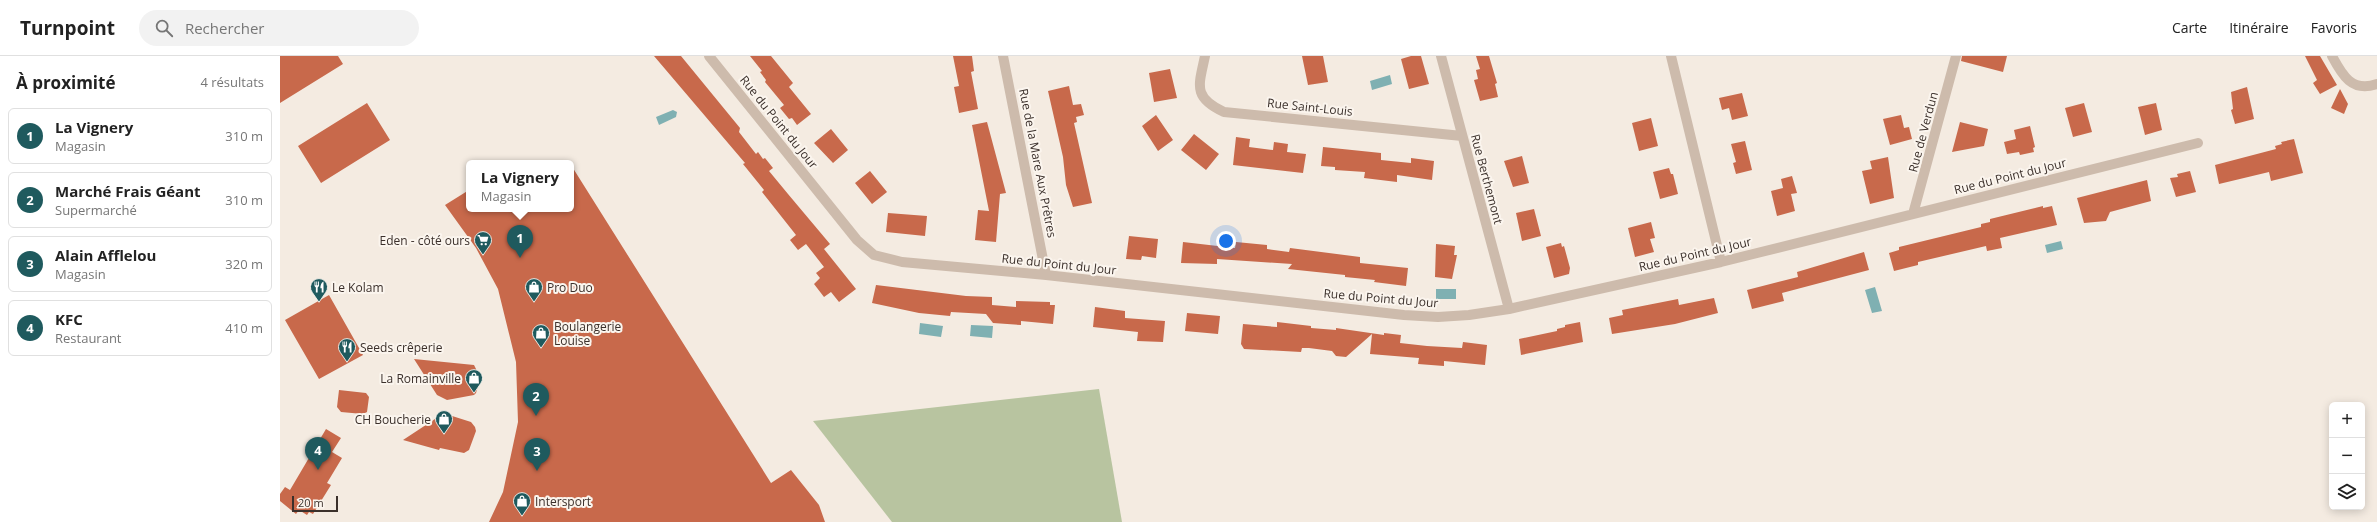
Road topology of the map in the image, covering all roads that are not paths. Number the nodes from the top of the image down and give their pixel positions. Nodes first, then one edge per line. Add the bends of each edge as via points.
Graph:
1 (709, 56) edge
2 (1004, 56) edge
3 (1205, 56) edge
4 (1441, 56) edge
5 (1671, 56) edge
6 (1956, 56) edge
7 (2332, 56) edge
8 (2377, 84) edge
9 (1462, 136) junction
10 (2198, 143) dead end
11 (1913, 214) junction
12 (1722, 262) junction
13 (1046, 275) junction
14 (1509, 310) junction

1 - 13 street, Rue du Point du Jour via 857,240 874,255 902,262
2 - 13 street, Rue de la Mare Aux Prêtres
3 - 9 street, Rue Saint-Louis via 1199,86 1208,104 1224,112
4 - 9 street, Rue Berthemont
5 - 12 street
6 - 11 street, Rue de Verdun
7 - 8 street via 2343,78 2351,84 2360,87
9 - 14 street, Rue Berthemont
10 - 11 street, Rue du Point du Jour
11 - 12 street, Rue du Point du Jour
12 - 14 street, Rue du Point du Jour
13 - 14 street, Rue du Point du Jour via 1404,315 1438,317

